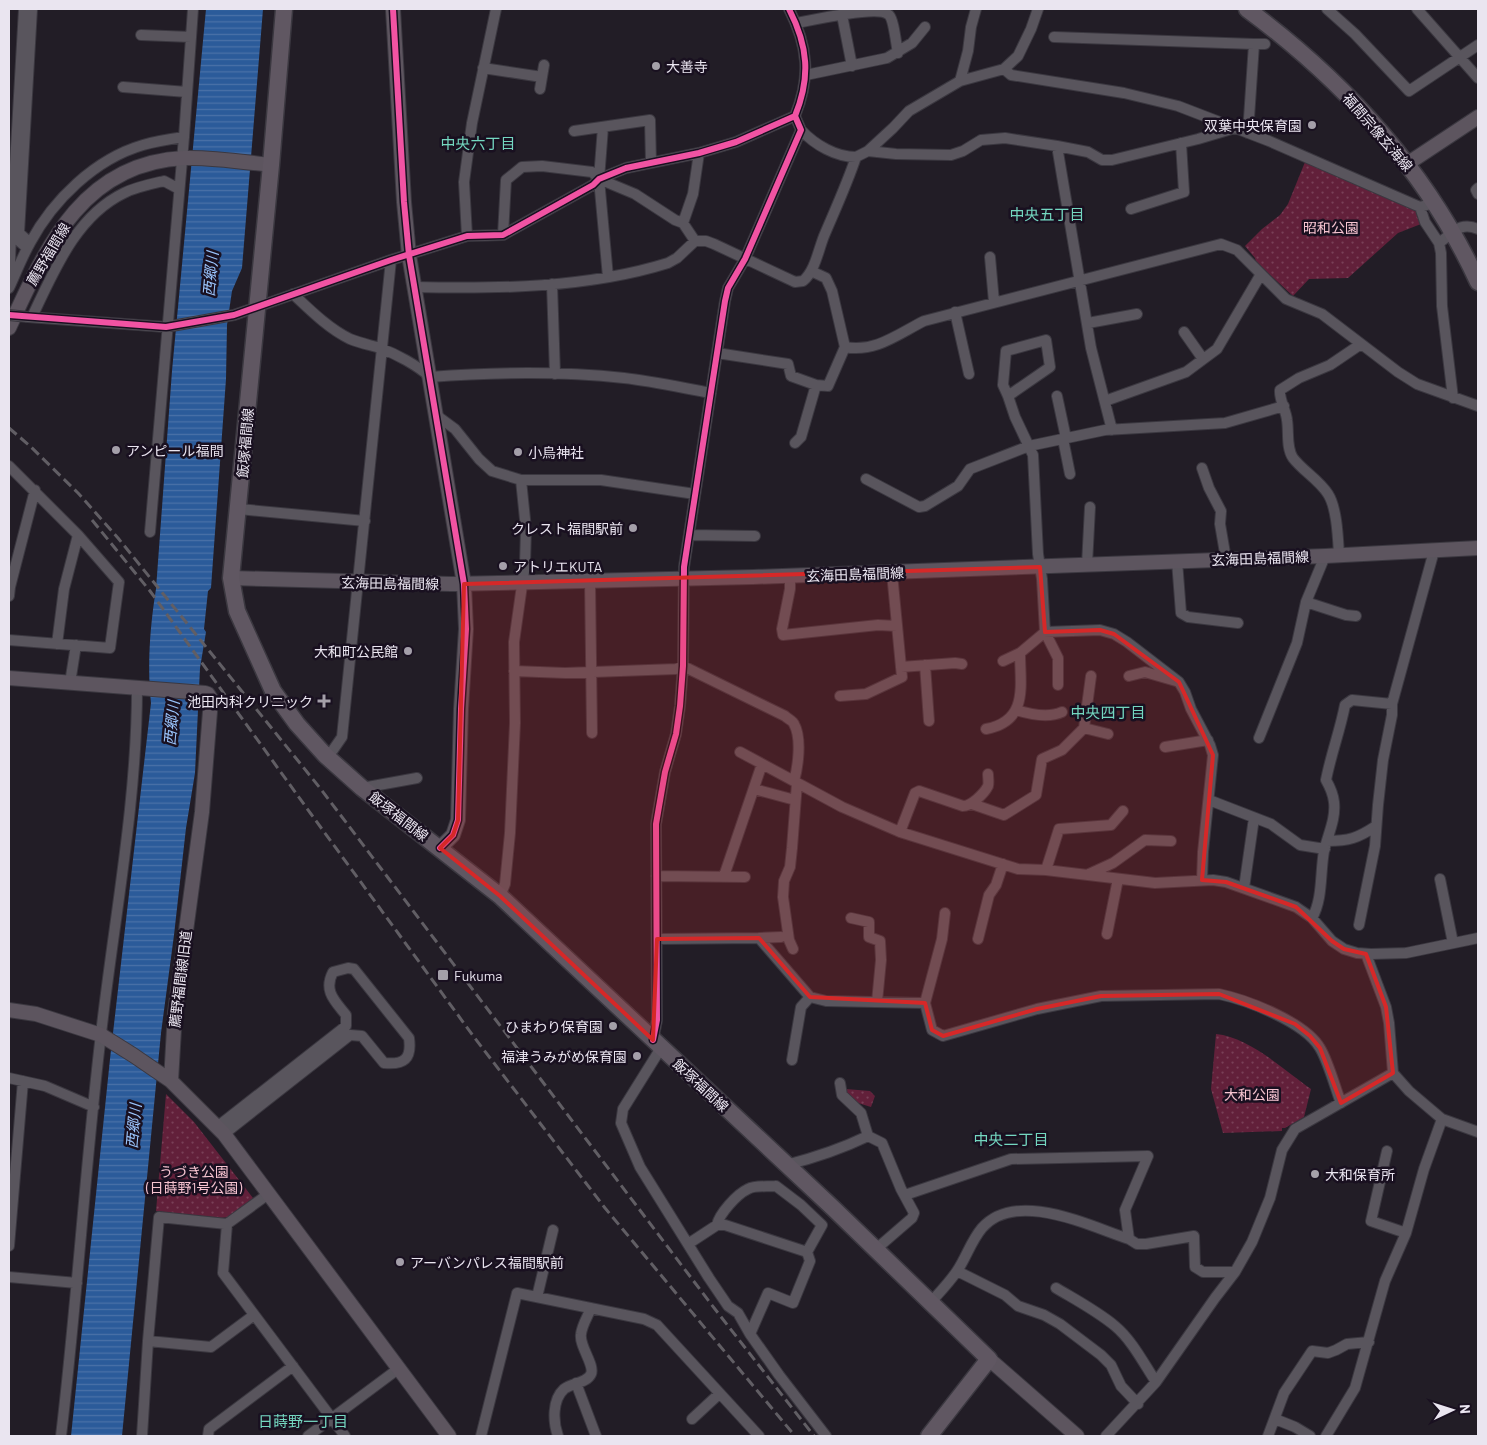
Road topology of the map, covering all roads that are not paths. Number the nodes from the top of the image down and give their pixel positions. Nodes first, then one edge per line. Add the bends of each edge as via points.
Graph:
1 (24, 9) edge
2 (32, 9) edge
3 (193, 9) edge
4 (284, 9) edge
5 (393, 9) edge
6 (496, 9) edge
7 (789, 9) edge
8 (976, 9) edge
9 (1038, 9) edge
10 (1247, 9) edge
11 (1327, 9) edge
12 (1420, 9) edge
13 (842, 15) junction
14 (796, 23) junction
15 (925, 27) dead end
16 (141, 35) dead end
17 (191, 37) junction
18 (1054, 37) dead end
19 (1254, 44) junction
20 (1265, 44) dead end
21 (1478, 45) edge
22 (898, 53) junction
23 (1460, 57) junction
24 (544, 65) dead end
25 (852, 66) junction
26 (483, 68) junction
27 (1004, 69) junction
28 (806, 75) junction
29 (542, 77) junction
30 (1478, 78) edge
31 (960, 81) junction
32 (123, 87) dead end
33 (540, 89) dead end
34 (187, 92) junction
35 (795, 116) junction
36 (1478, 117) edge
37 (603, 128) junction
38 (1235, 128) junction
39 (801, 130) junction
40 (574, 131) dead end
41 (1248, 133) junction
42 (184, 137) junction
43 (1181, 143) junction
44 (1057, 146) junction
45 (868, 151) junction
46 (699, 153) junction
47 (856, 157) junction
48 (187, 158) junction
49 (651, 163) junction
50 (265, 164) junction
51 (1407, 164) junction
52 (599, 179) junction
53 (1478, 188) edge
54 (179, 189) junction
55 (1478, 194) edge
56 (1427, 205) junction
57 (1131, 209) dead end
58 (684, 223) junction
59 (1478, 229) edge
60 (1453, 233) junction
61 (11, 234) junction
62 (503, 235) junction
63 (467, 236) junction
64 (696, 241) junction
65 (1439, 243) junction
66 (29, 245) junction
67 (409, 255) junction
68 (990, 257) dead end
69 (745, 259) junction
70 (391, 260) junction
71 (811, 271) junction
72 (15, 274) junction
73 (1261, 274) junction
74 (608, 277) junction
75 (1079, 280) junction
76 (1478, 282) edge
77 (552, 284) junction
78 (414, 287) junction
79 (9, 288) edge
80 (293, 294) junction
81 (994, 302) junction
82 (258, 306) junction
83 (955, 312) junction
84 (1137, 314) dead end
85 (9, 315) edge
86 (30, 317) junction
87 (1088, 323) junction
88 (170, 327) junction
89 (9, 328) edge
90 (1184, 332) dead end
91 (1361, 344) junction
92 (845, 347) junction
93 (382, 349) junction
94 (717, 353) junction
95 (1203, 359) junction
96 (555, 374) junction
97 (968, 374) dead end
98 (430, 377) junction
99 (816, 385) junction
100 (711, 393) junction
101 (1008, 396) junction
102 (1057, 396) dead end
103 (1453, 398) junction
104 (1105, 401) junction
105 (1284, 406) junction
106 (1478, 406) edge
107 (436, 416) junction
108 (1112, 430) junction
109 (1065, 438) junction
110 (795, 443) dead end
111 (1028, 446) junction
112 (9, 466) edge
113 (1202, 468) dead end
114 (1070, 474) dead end
115 (866, 479) dead end
116 (521, 480) junction
117 (35, 490) junction
118 (695, 494) junction
119 (1090, 507) dead end
120 (238, 509) junction
121 (365, 521) junction
122 (150, 532) dead end
123 (78, 535) junction
124 (690, 535) junction
125 (755, 536) dead end
126 (1478, 548) edge
127 (1434, 551) junction
128 (1332, 555) junction
129 (1226, 559) junction
130 (1177, 561) junction
131 (1087, 565) junction
132 (1040, 567) junction
133 (892, 573) junction
134 (790, 576) junction
135 (231, 578) junction
136 (684, 579) junction
137 (590, 581) junction
138 (522, 582) junction
139 (358, 583) junction
140 (464, 584) junction
141 (9, 596) edge
142 (1306, 602) junction
143 (1356, 616) dead end
144 (1238, 623) dead end
145 (897, 626) junction
146 (1045, 632) junction
147 (9, 640) edge
148 (57, 644) junction
149 (76, 645) junction
150 (1020, 653) junction
151 (1003, 660) dead end
152 (962, 664) dead end
153 (925, 665) junction
154 (683, 666) junction
155 (901, 667) junction
156 (514, 671) junction
157 (591, 672) junction
158 (1092, 676) dead end
159 (1129, 676) dead end
160 (9, 678) edge
161 (1179, 682) junction
162 (70, 683) junction
163 (1058, 685) dead end
164 (141, 689) junction
165 (840, 696) dead end
166 (1392, 704) junction
167 (1016, 710) junction
168 (1062, 712) dead end
169 (929, 721) dead end
170 (986, 728) dead end
171 (1084, 728) junction
172 (592, 733) dead end
173 (1108, 734) dead end
174 (1259, 738) dead end
175 (1208, 740) junction
176 (1165, 746) dead end
177 (740, 752) dead end
178 (325, 755) junction
179 (762, 764) junction
180 (988, 774) dead end
181 (417, 778) dead end
182 (795, 782) junction
183 (362, 788) junction
184 (754, 788) junction
185 (795, 800) junction
186 (1209, 800) junction
187 (972, 804) junction
188 (1123, 811) dead end
189 (1254, 818) junction
190 (1376, 826) junction
191 (900, 832) junction
192 (1170, 842) dead end
193 (1326, 845) junction
194 (440, 848) junction
195 (1003, 864) junction
196 (1046, 870) junction
197 (1088, 875) junction
198 (656, 876) junction
199 (724, 876) junction
200 (745, 877) dead end
201 (1118, 879) junction
202 (1440, 879) dead end
203 (1202, 880) junction
204 (1244, 888) junction
205 (500, 896) junction
206 (945, 913) dead end
207 (852, 918) dead end
208 (1312, 918) junction
209 (1358, 925) dead end
210 (1107, 934) dead end
211 (782, 936) dead end
212 (759, 938) junction
213 (1478, 938) edge
214 (657, 939) junction
215 (978, 939) dead end
216 (1453, 943) junction
217 (792, 949) dead end
218 (1366, 954) junction
219 (810, 997) junction
220 (878, 1002) junction
221 (925, 1003) junction
222 (9, 1010) edge
223 (104, 1037) junction
224 (657, 1044) junction
225 (792, 1060) dead end
226 (1393, 1073) junction
227 (9, 1078) edge
228 (166, 1078) junction
229 (23, 1081) junction
230 (840, 1083) dead end
231 (1341, 1103) junction
232 (94, 1107) junction
233 (1442, 1119) junction
234 (220, 1130) junction
235 (1478, 1132) edge
236 (868, 1136) junction
237 (1387, 1151) dead end
238 (786, 1165) junction
239 (905, 1194) junction
240 (267, 1195) junction
241 (227, 1224) junction
242 (717, 1226) junction
243 (553, 1230) dead end
244 (1406, 1233) junction
245 (1129, 1239) junction
246 (551, 1241) junction
247 (562, 1244) dead end
248 (688, 1244) junction
249 (9, 1246) edge
250 (875, 1250) junction
251 (807, 1252) junction
252 (957, 1271) junction
253 (1235, 1272) junction
254 (9, 1277) edge
255 (77, 1283) junction
256 (1056, 1288) dead end
257 (537, 1297) junction
258 (930, 1303) junction
259 (591, 1308) junction
260 (254, 1315) junction
261 (750, 1334) junction
262 (148, 1341) junction
263 (1369, 1342) junction
264 (989, 1359) junction
265 (293, 1366) junction
266 (398, 1369) junction
267 (1156, 1382) junction
268 (576, 1383) junction
269 (719, 1394) junction
270 (1138, 1404) junction
271 (332, 1418) junction
272 (692, 1419) dead end
273 (1275, 1419) junction
274 (61, 1436) edge
275 (142, 1436) edge
276 (208, 1436) edge
277 (308, 1436) edge
278 (345, 1436) edge
279 (449, 1436) edge
280 (481, 1436) edge
281 (558, 1436) edge
282 (596, 1436) edge
283 (759, 1436) edge
284 (826, 1436) edge
285 (928, 1436) edge
286 (1077, 1436) edge
287 (1106, 1436) edge
288 (1268, 1436) edge
289 (1310, 1436) edge
290 (1326, 1436) edge

1 - 61 street
2 - 66 street via 19,233
3 - 17 street
4 - 50 main road, 飯塚福間線
5 - 67 street
6 - 26 street
7 - 14 street
8 - 31 street
9 - 27 street via 1018,56
10 - 51 main road, 福間宗像玄海線 via 1312,60 1374,123
11 - 23 street via 1409,91
12 - 23 street
13 - 14 street
13 - 22 street via 878,11 888,14
13 - 25 street
14 - 28 street via 804,45
15 - 22 street via 912,43
16 - 17 street
17 - 34 street
18 - 19 street
19 - 20 street
19 - 41 street
21 - 23 street
22 - 25 street
23 - 30 street
24 - 29 street
25 - 28 street
26 - 29 street
26 - 63 street via 464,182
27 - 31 street
27 - 38 street via 1011,75 1124,92 1178,106
28 - 35 street via 802,100
29 - 33 street
31 - 45 street via 909,110
32 - 34 street
34 - 42 street
35 - 39 street
35 - 46 street via 736,142
36 - 51 street
37 - 40 street
37 - 49 street via 650,120
37 - 52 street
38 - 41 street
38 - 43 street
39 - 47 street via 835,154
39 - 69 street
41 - 56 street
42 - 48 street
42 - 66 street via 124,152 82,178 47,217
43 - 44 street via 1112,160
43 - 57 street via 1184,192
44 - 45 street via 1005,138 981,140 951,155
44 - 75 street
45 - 47 street
46 - 49 street
46 - 58 street via 693,194
47 - 71 street
48 - 50 street, 薦野福間線
48 - 54 street
48 - 89 street, 薦野福間線 via 130,170 106,183 83,203 50,245
49 - 52 street via 626,168
50 - 82 main road, 飯塚福間線
51 - 56 main road, 福間宗像玄海線
52 - 58 street via 635,194
52 - 62 street
52 - 62 street via 592,172 522,167 506,180
52 - 74 street
53 - 55 street
54 - 86 street via 164,181 148,184 124,193 102,207 66,250
54 - 88 street
56 - 60 main road, 福間宗像玄海線
56 - 65 street via 1425,222
58 - 64 street
59 - 60 street via 1462,226
60 - 65 street
60 - 76 main road, 福間宗像玄海線
61 - 66 street
61 - 72 street via 10,263
62 - 63 street
63 - 67 street
64 - 69 street via 706,241
64 - 74 street via 668,263
65 - 103 street via 1442,306
66 - 72 street
67 - 70 street
67 - 78 street
68 - 81 street
69 - 71 street via 795,282 803,281
69 - 94 street via 728,288
70 - 80 street
70 - 93 street
71 - 92 street via 826,278 832,291
72 - 79 street
73 - 75 street via 1237,250 1220,244
73 - 91 street via 1286,299 1322,314
73 - 95 street via 1217,349
74 - 77 street
75 - 81 street
75 - 87 street
77 - 78 street
77 - 96 street
78 - 98 street
80 - 82 street
80 - 93 street via 310,311 351,340
81 - 83 street
82 - 88 street via 234,315
82 - 120 main road, 飯塚福間線
83 - 92 street via 924,321 882,344 854,349
83 - 97 street
84 - 87 street
85 - 86 street, bridge
86 - 88 street
87 - 104 street
88 - 122 street
90 - 95 street
91 - 103 street via 1417,384
91 - 105 street via 1330,365 1280,390
92 - 99 street via 828,386
93 - 98 street
93 - 121 street
94 - 99 street via 788,364 791,376
94 - 100 street
95 - 104 street via 1186,372
96 - 98 street
96 - 100 street via 626,378
98 - 107 street
99 - 110 street via 801,436
100 - 118 street
101 - 101 street via 1050,367 1046,340 1006,351 1003,385
101 - 111 street
102 - 109 street
103 - 106 street
104 - 108 street
105 - 108 street via 1225,423
105 - 128 street via 1290,454 1328,495 1333,508
107 - 116 street via 455,429 492,471
107 - 140 street
108 - 109 street
109 - 111 street
109 - 114 street
111 - 115 street via 970,469 958,486 925,506 919,507
111 - 132 street via 1033,455
112 - 117 street
113 - 129 street via 1221,511
116 - 118 street via 601,480
116 - 138 street via 526,529
117 - 123 street
117 - 141 street
118 - 124 street
119 - 131 street
120 - 121 street
120 - 135 main road, 飯塚福間線
121 - 139 street
123 - 148 street via 64,588
123 - 149 street via 119,582 110,648
124 - 125 street
124 - 136 street
126 - 127 street, 玄海田島福間線
127 - 128 street, 玄海田島福間線
127 - 166 street
128 - 129 street, 玄海田島福間線
128 - 142 street
129 - 130 street, 玄海田島福間線
130 - 131 street, 玄海田島福間線
130 - 144 street via 1181,613 1188,617
131 - 132 street, 玄海田島福間線
132 - 133 street, 玄海田島福間線
132 - 146 street
133 - 134 street, 玄海田島福間線
133 - 145 street
134 - 136 street, 玄海田島福間線
134 - 145 street via 783,635
135 - 139 street, 玄海田島福間線
135 - 178 main road, 飯塚福間線 via 238,611 273,690
136 - 137 street, 玄海田島福間線
136 - 154 street
137 - 138 street, 玄海田島福間線
137 - 157 street
138 - 140 street, 玄海田島福間線
138 - 156 street via 514,642
139 - 140 street, 玄海田島福間線
139 - 178 street via 342,737
140 - 194 street via 466,629 458,820 453,835
142 - 143 street
142 - 174 street via 1297,643
145 - 155 street
146 - 150 street
146 - 161 street via 1100,630 1114,634
146 - 163 street via 1058,658
147 - 148 street
148 - 149 street
149 - 162 street
150 - 151 street
150 - 167 street via 1020,698
152 - 153 street
153 - 155 street
153 - 169 street
154 - 157 street via 676,669
154 - 182 street via 794,723 798,735
154 - 198 street via 676,734 656,824
155 - 165 street via 902,677 890,683 866,694
156 - 157 street
156 - 205 street via 510,833
157 - 172 street
158 - 171 street
159 - 161 street via 1145,672
160 - 162 street
161 - 175 street
162 - 164 street
164 - 223 street
164 - 228 street, 薦野福間線旧道 via 208,696 202,812
166 - 190 street
166 - 193 street via 1352,700 1346,705 1326,780 1334,803
167 - 168 street via 1047,715
167 - 170 street via 1000,725
171 - 173 street
171 - 187 street via 1062,750 1042,759 1036,795 1004,815
175 - 176 street
175 - 186 street via 1213,755
177 - 179 street
178 - 183 main road, 飯塚福間線
179 - 182 street
179 - 184 street
180 - 187 street via 988,786
181 - 183 street
182 - 185 street
182 - 191 street
183 - 194 main road, 飯塚福間線
184 - 185 street
184 - 199 street
185 - 217 street via 790,867 784,881 783,897
186 - 189 street
186 - 203 street
187 - 191 street via 963,806 919,791 915,793
188 - 196 street via 1111,825 1059,829
189 - 193 street via 1271,824 1300,845
189 - 204 street
190 - 193 street via 1348,841
190 - 209 street via 1375,846
191 - 195 street
192 - 197 street via 1145,840 1113,863
193 - 208 street via 1317,909
194 - 205 main road, 飯塚福間線
195 - 196 street via 1018,869
195 - 215 street via 996,886 988,895
196 - 197 street
197 - 201 street
198 - 199 street
198 - 214 street
199 - 200 street
201 - 203 street via 1155,883
201 - 210 street
202 - 216 street
203 - 204 street
204 - 208 street via 1296,907
205 - 224 main road, 飯塚福間線
206 - 221 street via 942,939
207 - 220 street via 869,922 869,937 880,941
208 - 218 street via 1344,950
211 - 212 street
212 - 214 street
212 - 219 street
213 - 216 street
214 - 224 street
216 - 218 street via 1406,953
218 - 226 street via 1386,1007
219 - 220 street
219 - 225 street via 801,1007
220 - 221 street
221 - 231 street via 932,1030 943,1036 1037,1009 1101,996 1219,994 1236,998 1295,1024 1310,1036 1320,1048
222 - 223 street via 36,1014
223 - 228 street
223 - 232 street
224 - 238 main road, 飯塚福間線
224 - 248 street via 623,1109 622,1123 640,1166
226 - 231 street
226 - 233 street
227 - 229 street
228 - 234 street
229 - 232 street via 45,1086
229 - 249 street
230 - 236 street via 842,1095 861,1113
231 - 253 street via 1295,1129 1282,1150 1270,1198 1252,1242
232 - 255 street
233 - 235 street
233 - 244 street
234 - 234 street via 346,1026 346,1015 329,989 333,972 354,969 409,1038 408,1056 394,1064 384,1063 362,1036 350,1034
234 - 240 street
236 - 238 street via 814,1158
236 - 239 street via 882,1143
237 - 244 street via 1371,1221
238 - 250 main road, 飯塚福間線
239 - 245 street via 1011,1159 1148,1156 1125,1210
239 - 250 street via 914,1213 912,1218
240 - 241 street
240 - 266 street
241 - 260 street via 223,1273
241 - 262 street via 159,1217
242 - 248 street
242 - 251 street
242 - 251 street via 729,1204 748,1188 776,1186 822,1225
243 - 246 street
244 - 263 street via 1385,1280
245 - 252 street via 1048,1212 1001,1214 982,1228
245 - 253 street via 1146,1244 1194,1236 1195,1267 1203,1272
246 - 247 street
246 - 257 street
248 - 261 street
250 - 258 main road, 飯塚福間線
251 - 261 street via 810,1261 793,1302 768,1293
252 - 258 street
252 - 270 street via 1067,1330 1111,1364 1120,1386
253 - 267 street
254 - 255 street
255 - 274 street
256 - 267 street via 1116,1326
257 - 259 street
257 - 280 street via 517,1293
258 - 264 main road, 飯塚福間線
259 - 268 street via 581,1334 582,1348 592,1369 588,1378
259 - 269 street via 644,1319 657,1325
260 - 262 street via 211,1347
260 - 265 street
261 - 284 street
262 - 275 street
263 - 273 street via 1347,1344 1328,1353 1312,1351 1284,1393
263 - 290 street via 1355,1388
264 - 285 main road
264 - 286 street
265 - 271 street
265 - 276 street via 209,1430
266 - 271 street
266 - 279 street
267 - 270 street
268 - 281 street via 564,1389 556,1404 554,1416
268 - 282 street
269 - 272 street
269 - 283 street
270 - 287 street
271 - 277 street
271 - 278 street
273 - 288 street
273 - 289 street

